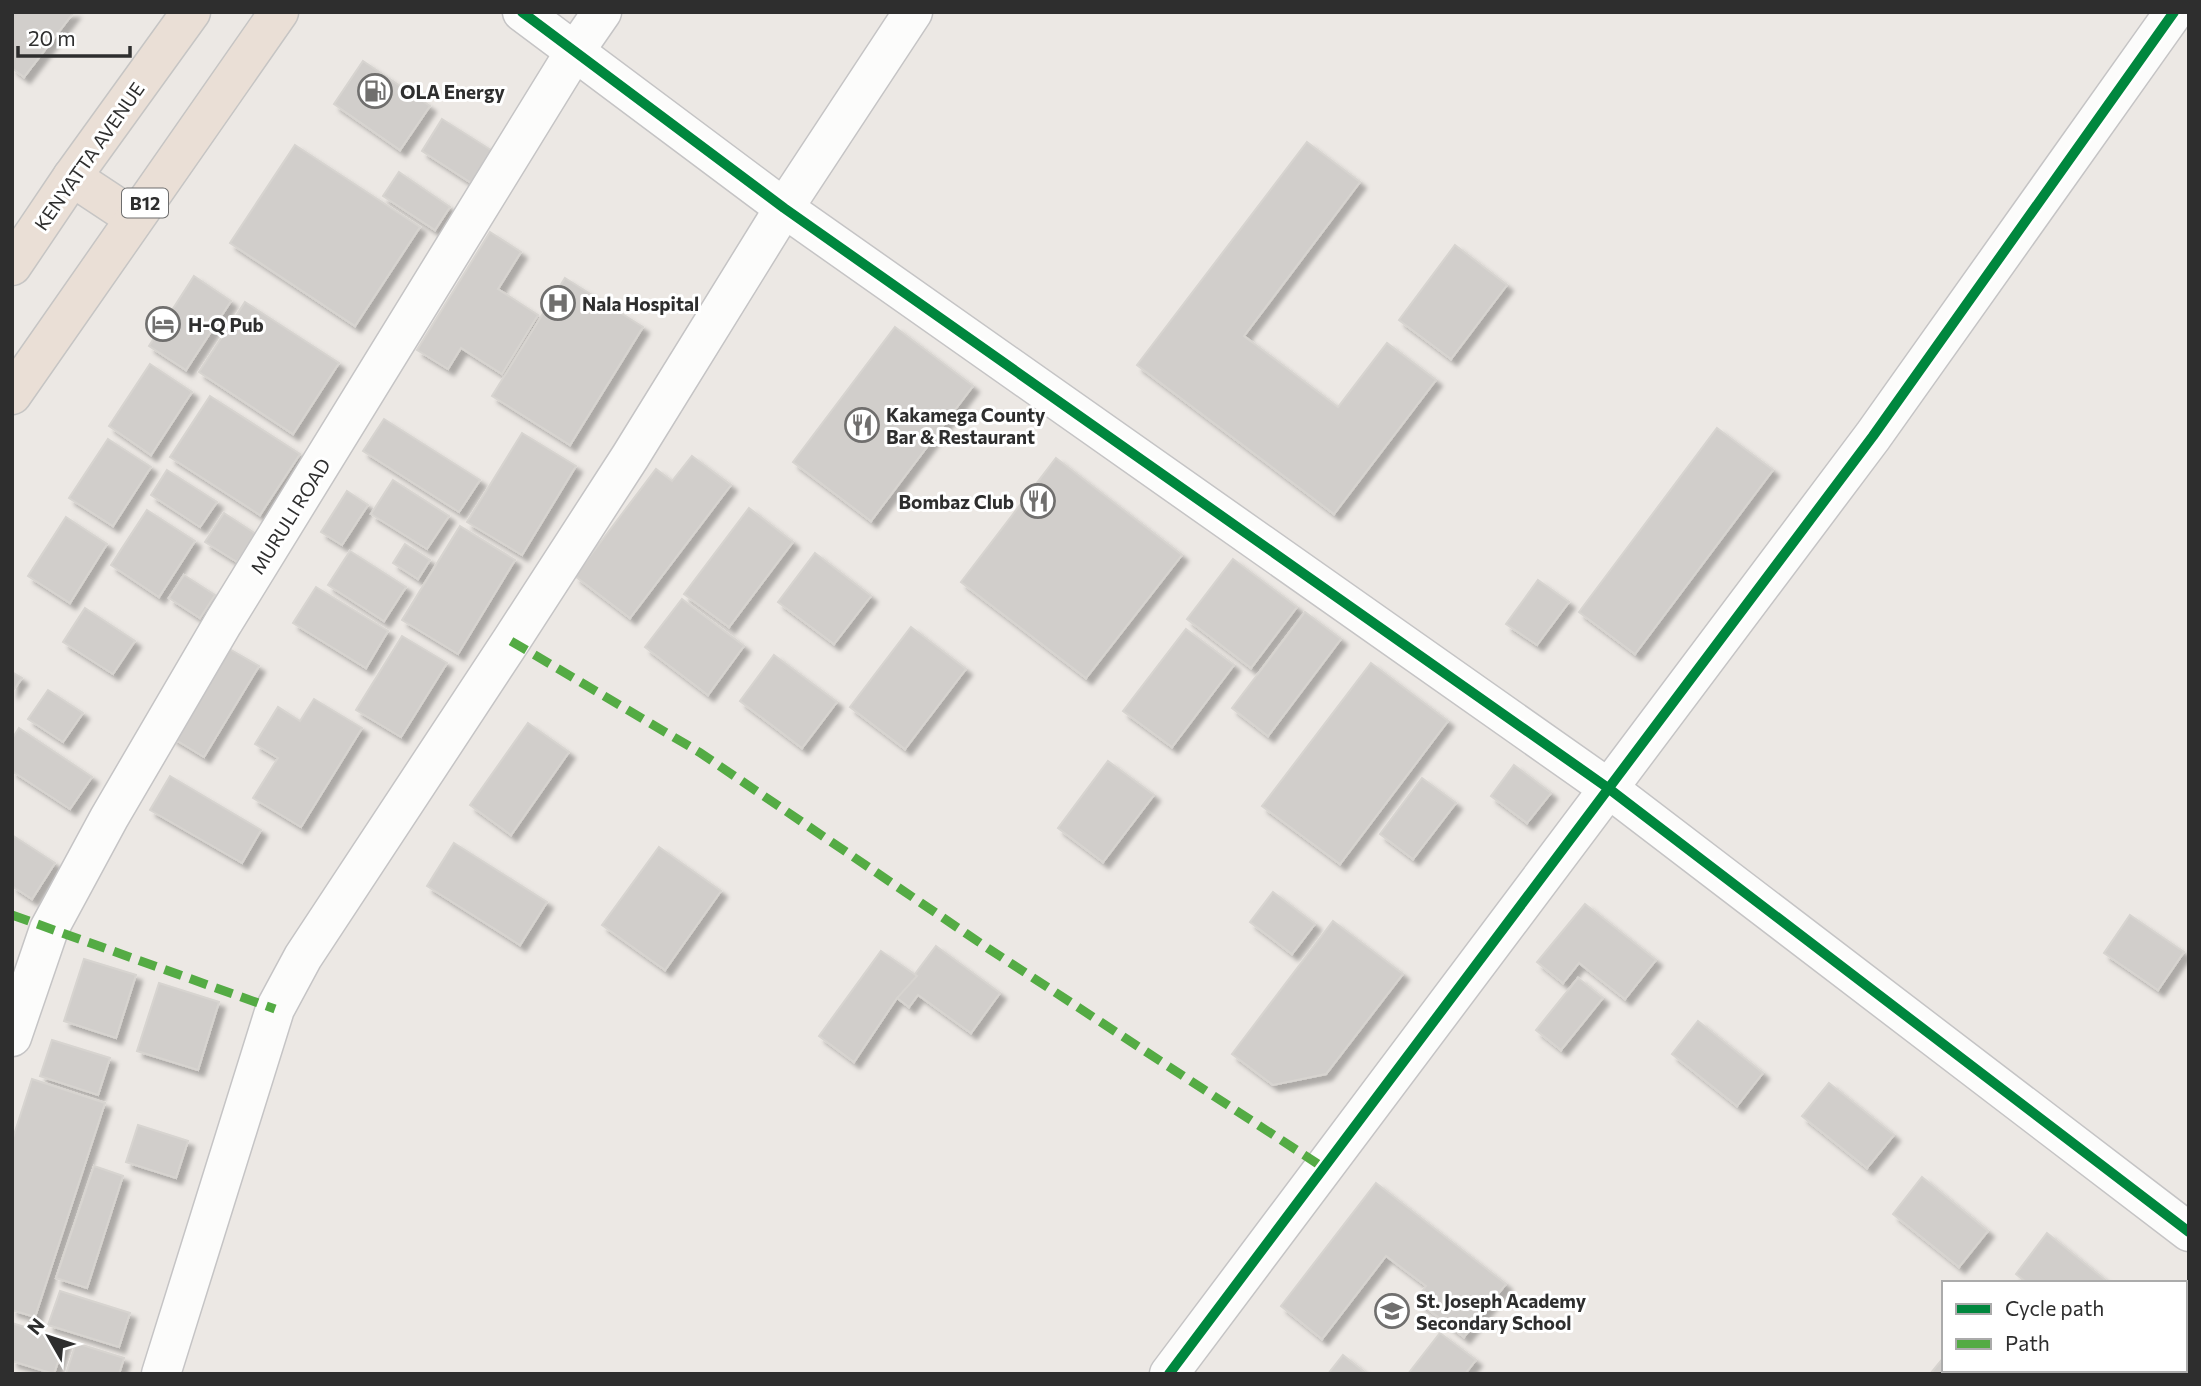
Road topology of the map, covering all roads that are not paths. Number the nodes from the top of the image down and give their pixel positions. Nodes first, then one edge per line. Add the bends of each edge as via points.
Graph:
1 (191, 12) edge
2 (279, 12) edge
3 (522, 12) edge
4 (602, 12) edge
5 (913, 12) edge
6 (2174, 12) edge
7 (575, 51) junction
8 (72, 177) junction
9 (784, 208) junction
10 (134, 218) junction
11 (12, 266) edge
12 (12, 395) edge
13 (1608, 788) junction
14 (12, 1037) edge
15 (2189, 1232) edge
16 (161, 1374) edge
17 (1169, 1374) edge

1 - 8 highway, KENYATTA AVENUE
2 - 10 highway, B12
3 - 7 street
4 - 7 street, MURULI ROAD
5 - 9 street
6 - 13 street via 1873,436
7 - 9 street
7 - 14 street, MURULI ROAD via 223,623 109,818 49,929
8 - 10 highway
8 - 11 highway, KENYATTA AVENUE
9 - 13 street
9 - 16 street via 630,457 280,999
10 - 12 highway, B12
13 - 15 street
13 - 17 street

